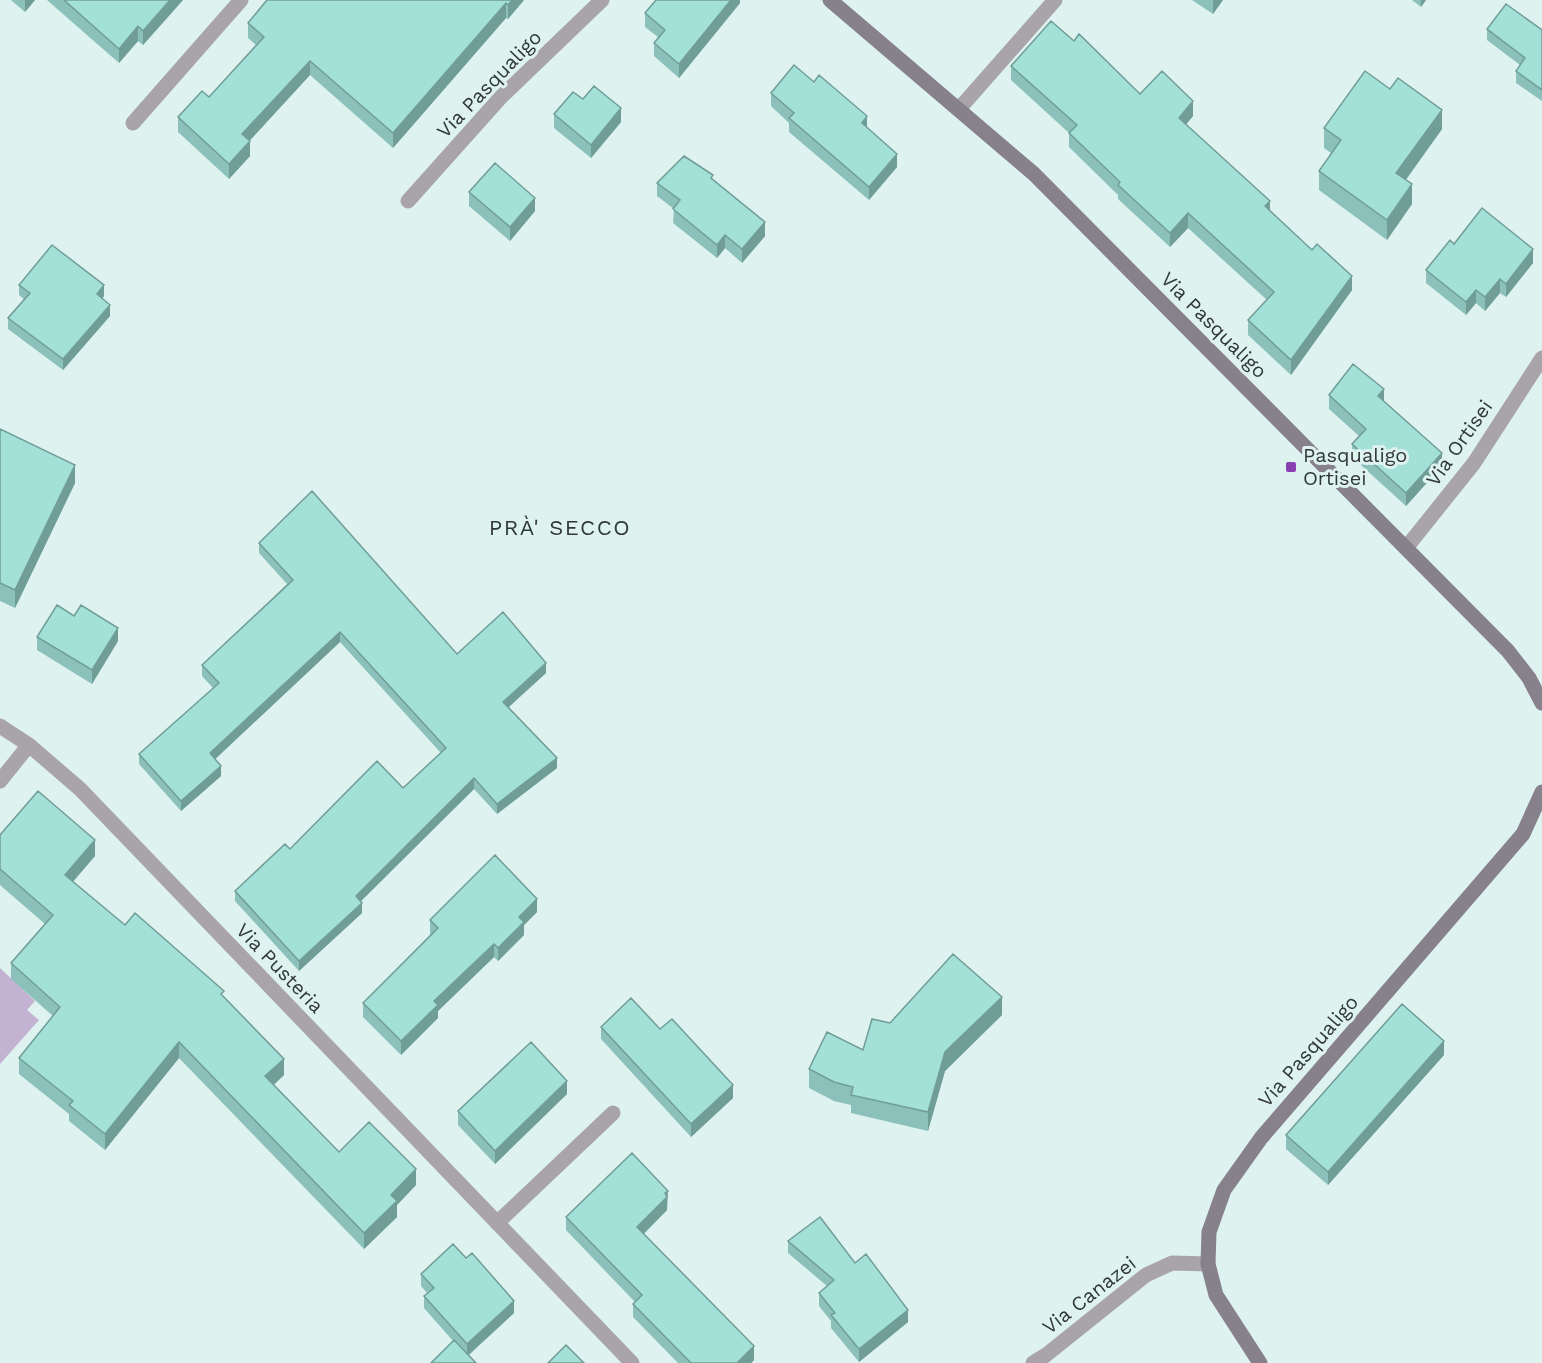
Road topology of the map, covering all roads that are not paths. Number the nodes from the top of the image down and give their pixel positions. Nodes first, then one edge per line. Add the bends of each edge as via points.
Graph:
1 (241, 0) edge
2 (602, 0) edge
3 (830, 0) edge
4 (1055, 0) edge
5 (959, 109) junction
6 (133, 123) dead end
7 (408, 201) dead end
8 (1542, 358) edge
9 (1406, 548) junction
10 (1542, 703) edge
11 (0, 726) edge
12 (29, 745) junction
13 (0, 781) edge
14 (1542, 792) edge
15 (613, 1113) dead end
16 (497, 1223) junction
17 (1208, 1264) junction
18 (632, 1363) edge
19 (1033, 1363) edge
20 (1260, 1363) edge

1 - 6 street
2 - 7 street, Via Pasqualigo via 501,97
3 - 5 street, Via Pasqualigo
4 - 5 street
5 - 9 street, Via Pasqualigo via 1043,182
8 - 9 street, Via Ortisei via 1474,463
9 - 10 street, Via Pasqualigo via 1508,651
11 - 12 street, Via Pusteria
12 - 13 street
12 - 16 street, Via Pusteria via 80,789
14 - 17 street, Via Pasqualigo via 1523,834 1262,1138 1224,1190 1209,1233
15 - 16 street
16 - 18 street, Via Pusteria
17 - 19 street, Via Canazei via 1172,1263 1146,1275
17 - 20 street, Via Pasqualigo via 1216,1295

